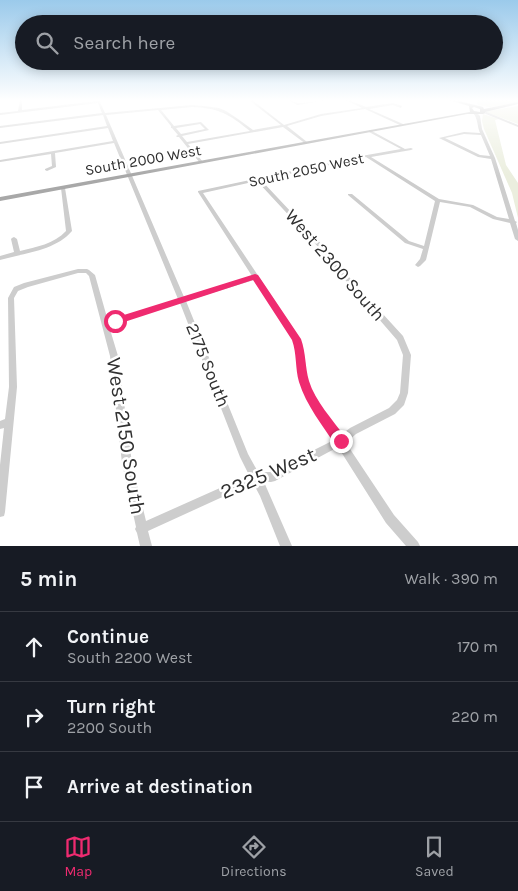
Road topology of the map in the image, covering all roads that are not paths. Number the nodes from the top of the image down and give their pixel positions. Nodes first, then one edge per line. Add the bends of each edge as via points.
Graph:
1 (13, 125) edge
2 (183, 125) edge
3 (203, 125) edge
4 (245, 125) edge
5 (399, 125) edge
6 (480, 125) edge
7 (284, 126) joint
8 (0, 127) edge
9 (109, 127) joint
10 (172, 127) joint
11 (252, 131) junction
12 (370, 131) junction
13 (482, 134) junction
14 (178, 136) junction
15 (115, 142) junction
16 (0, 143) edge
17 (185, 143) junction
18 (306, 143) junction
19 (403, 149) junction
20 (411, 149) dead end
21 (53, 152) junction
22 (367, 156) junction
23 (493, 158) junction
24 (0, 161) edge
25 (201, 162) junction
26 (47, 170) dead end
27 (128, 175) junction
28 (258, 179) junction
29 (63, 188) junction
30 (350, 195) dead end
31 (0, 199) edge
32 (438, 200) junction
33 (514, 222) junction
34 (64, 238) joint
35 (14, 239) dead end
36 (518, 239) edge
37 (425, 248) junction
38 (17, 252) junction
39 (0, 258) edge
40 (418, 265) dead end
41 (255, 277) junction
42 (182, 300) junction
43 (107, 324) junction
44 (407, 355) joint
45 (10, 422) junction
46 (0, 425) edge
47 (341, 441) junction
48 (256, 477) junction
49 (0, 512) edge
50 (141, 529) junction
51 (146, 546) edge
52 (286, 546) edge
53 (414, 546) edge

1 - 8 street
2 - 10 street
3 - 14 street via 207,130
4 - 11 street
5 - 12 main road, South 2000 West
6 - 13 street
7 - 11 street
7 - 18 street
9 - 15 street, 2175 South
9 - 16 street
10 - 14 street
11 - 17 street
12 - 18 main road, South 2000 West
12 - 19 street
13 - 23 street
13 - 23 street via 464,133 441,138 479,156
14 - 17 street
15 - 21 street
15 - 27 street, 2175 South
17 - 25 street
18 - 25 main road, South 2000 West
19 - 20 street, South 2050 West
19 - 22 street, South 2050 West
21 - 24 street
21 - 26 street via 54,167
22 - 28 street, South 2050 West
22 - 32 street
23 - 33 street
25 - 27 main road, South 2000 West
27 - 29 main road, South 2000 West
27 - 42 street, 2175 South
28 - 41 street, South 2050 West via 200,192
28 - 44 street, West 2300 South via 324,249 400,338
29 - 31 main road, South 2000 West
29 - 34 street via 69,231
30 - 37 street via 407,242
32 - 33 street via 471,206 495,218
32 - 37 street
33 - 36 street
34 - 38 street
35 - 38 street
37 - 40 street via 423,260
38 - 39 street
41 - 42 street
41 - 47 street via 296,339 304,381
42 - 43 street
42 - 48 street, 2175 South via 245,458
43 - 45 street, West 2150 South via 92,275 87,271 16,289 11,298 13,386
43 - 50 street, West 2150 South via 127,463
44 - 47 street, 2325 West via 401,402 392,411 353,431
45 - 46 street
45 - 49 street
47 - 48 street, 2325 West via 271,477
47 - 53 street via 390,519
48 - 50 street, 2325 West
48 - 52 street, 2175 South
50 - 51 street, West 2150 South

